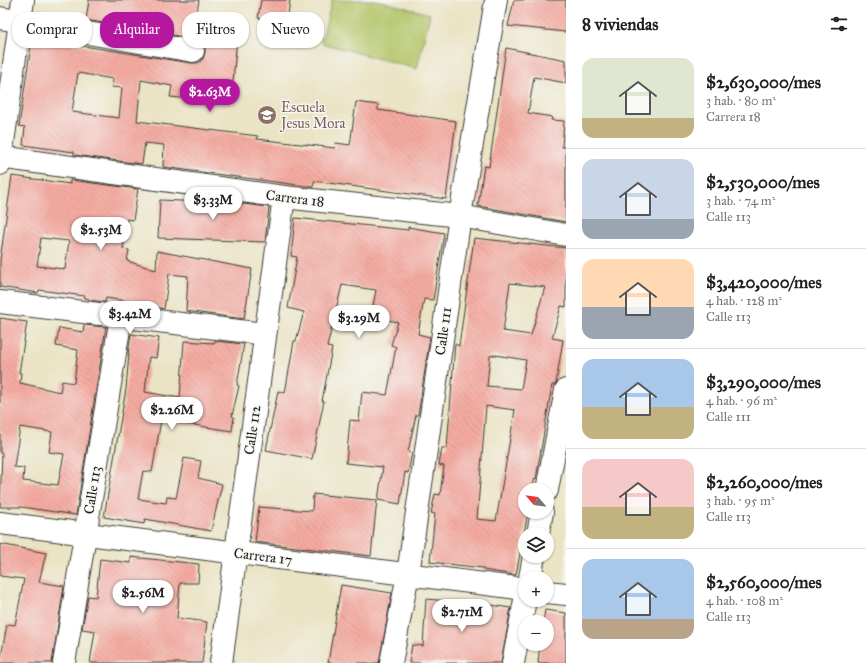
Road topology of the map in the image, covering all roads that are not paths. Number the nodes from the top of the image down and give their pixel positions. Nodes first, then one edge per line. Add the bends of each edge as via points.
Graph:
1 (23, 0) edge
2 (496, 0) edge
3 (10, 20) edge
4 (193, 51) dead end
5 (0, 159) edge
6 (284, 197) junction
7 (460, 216) junction
8 (566, 235) edge
9 (0, 302) edge
10 (121, 317) junction
11 (265, 334) junction
12 (566, 390) edge
13 (548, 483) edge
14 (0, 523) edge
15 (85, 534) junction
16 (236, 552) junction
17 (408, 574) junction
18 (518, 588) edge
19 (554, 593) edge
20 (566, 594) edge
21 (524, 607) edge
22 (64, 663) edge
23 (221, 663) edge
24 (391, 663) edge
25 (513, 663) edge

1 - 3 street
2 - 7 street, Calle 111
3 - 4 street
3 - 5 street
5 - 6 street, Carrera 18
6 - 7 street, Carrera 18
6 - 11 street, Calle 112
7 - 8 street, Carrera 18
7 - 17 street, Calle 111
9 - 10 street
10 - 11 street
10 - 15 street, Calle 113
11 - 16 street, Calle 112
12 - 13 street
14 - 15 street, Carrera 17
15 - 16 street, Carrera 17
15 - 22 street, Calle 113
16 - 17 street, Carrera 17
16 - 23 street, Calle 112
17 - 18 street, Carrera 17
17 - 24 street, Calle 111
19 - 20 street
21 - 25 street

